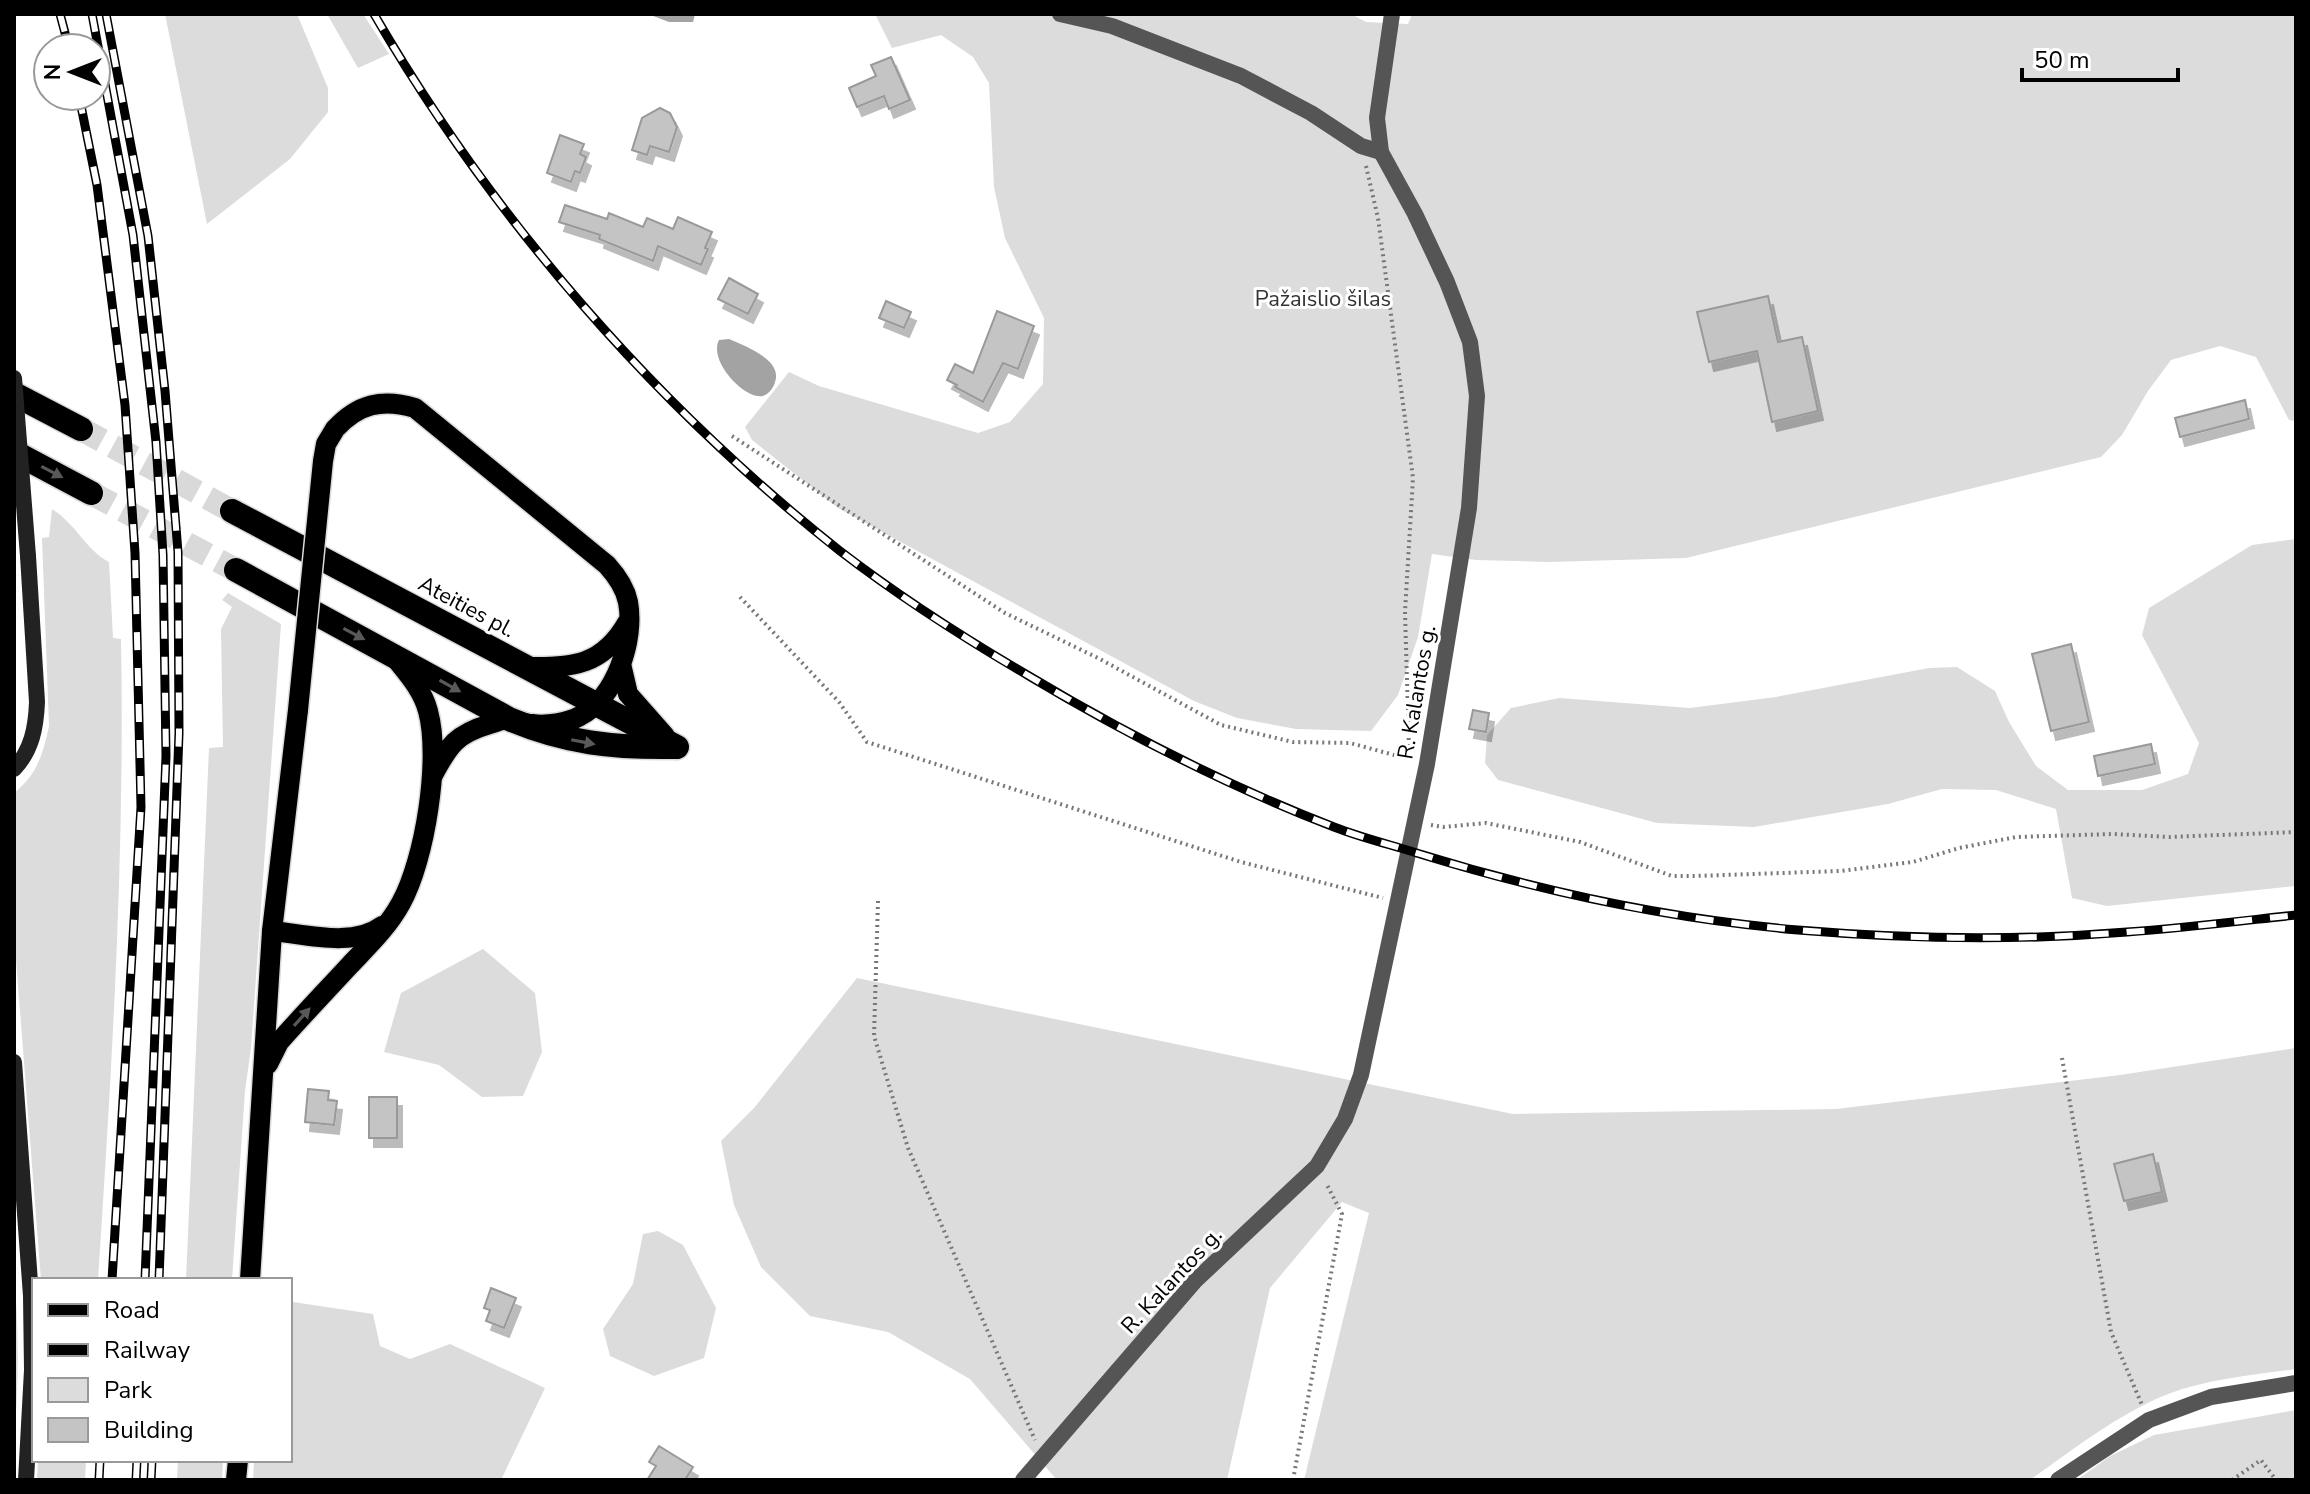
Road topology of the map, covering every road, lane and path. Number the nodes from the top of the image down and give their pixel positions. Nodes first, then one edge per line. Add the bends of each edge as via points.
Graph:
1 (1060, 14) edge
2 (1392, 14) edge
3 (1361, 146) junction
4 (1381, 152) junction
5 (14, 378) edge
6 (14, 394) edge
7 (81, 429) tunnel mouth
8 (732, 436) dead end
9 (14, 452) edge
10 (91, 493) tunnel mouth
11 (232, 511) tunnel mouth
12 (236, 570) tunnel mouth
13 (740, 597) dead end
14 (629, 619) junction
15 (391, 654) junction
16 (621, 664) junction
17 (525, 667) junction
18 (595, 704) junction
19 (509, 719) junction
20 (677, 747) junction
21 (1410, 759) junction
22 (1427, 764) junction
23 (14, 769) edge
24 (433, 775) junction
25 (1415, 823) junction
26 (2296, 832) edge
27 (878, 901) dead end
28 (1397, 901) junction
29 (391, 919) junction
30 (272, 931) junction
31 (2062, 1058) dead end
32 (14, 1062) edge
33 (263, 1083) junction
34 (1317, 1166) junction
35 (250, 1278) edge
36 (2296, 1383) edge
37 (2149, 1420) junction
38 (1045, 1456) junction
39 (26, 1480) edge
40 (1023, 1480) edge
41 (1293, 1480) edge
42 (2058, 1480) edge
43 (2232, 1480) edge
44 (2276, 1480) edge

1 - 3 street via 1112,26 1241,76
2 - 4 street via 1377,118
3 - 4 street
3 - 21 path via 1378,218 1413,478 1405,612
4 - 22 street, R. Kalantos g. via 1447,282 1470,342 1477,396 1469,508
5 - 23 main road, bridge via 37,702 30,745
6 - 7 highway
8 - 21 path via 1005,613 1221,725 1293,742 1350,743
9 -> 10 highway
11 - 17 highway, Ateities pl.
12 -> 15 highway
13 - 28 path via 839,702 867,742 1241,862
14 - 16 main road
14 - 17 main road via 618,638 590,660 559,668
14 - 30 main road, bridge via 624,590 607,565 422,412 380,402 347,416 326,444 323,461
15 -> 19 highway
15 - 24 main road via 428,707
16 - 18 main road
16 - 20 main road via 628,694
17 - 18 highway, Ateities pl.
18 - 19 main road via 558,723 533,725
18 - 20 highway, Ateities pl.
19 -> 20 highway via 587,743
19 - 24 main road via 459,736
21 - 22 path
22 - 25 street, R. Kalantos g.
24 - 29 main road via 412,880
25 - 26 path via 1486,823 1580,842 1672,876 1840,871 1913,862 2016,837
25 - 28 street, R. Kalantos g.
27 - 38 path via 874,1036 882,1064 908,1148
28 - 34 street, R. Kalantos g. via 1361,1075 1345,1119
29 - 30 main road via 359,937
33 -> 29 main road via 279,1042
30 - 33 main road
31 - 37 path via 2111,1332
32 - 39 main road via 31,1296
33 - 35 main road
34 - 38 street, R. Kalantos g. via 1195,1281
34 - 41 path via 1342,1214
36 - 37 street via 2211,1397
37 - 42 street
38 - 40 street, R. Kalantos g.
43 - 44 path via 2261,1460

